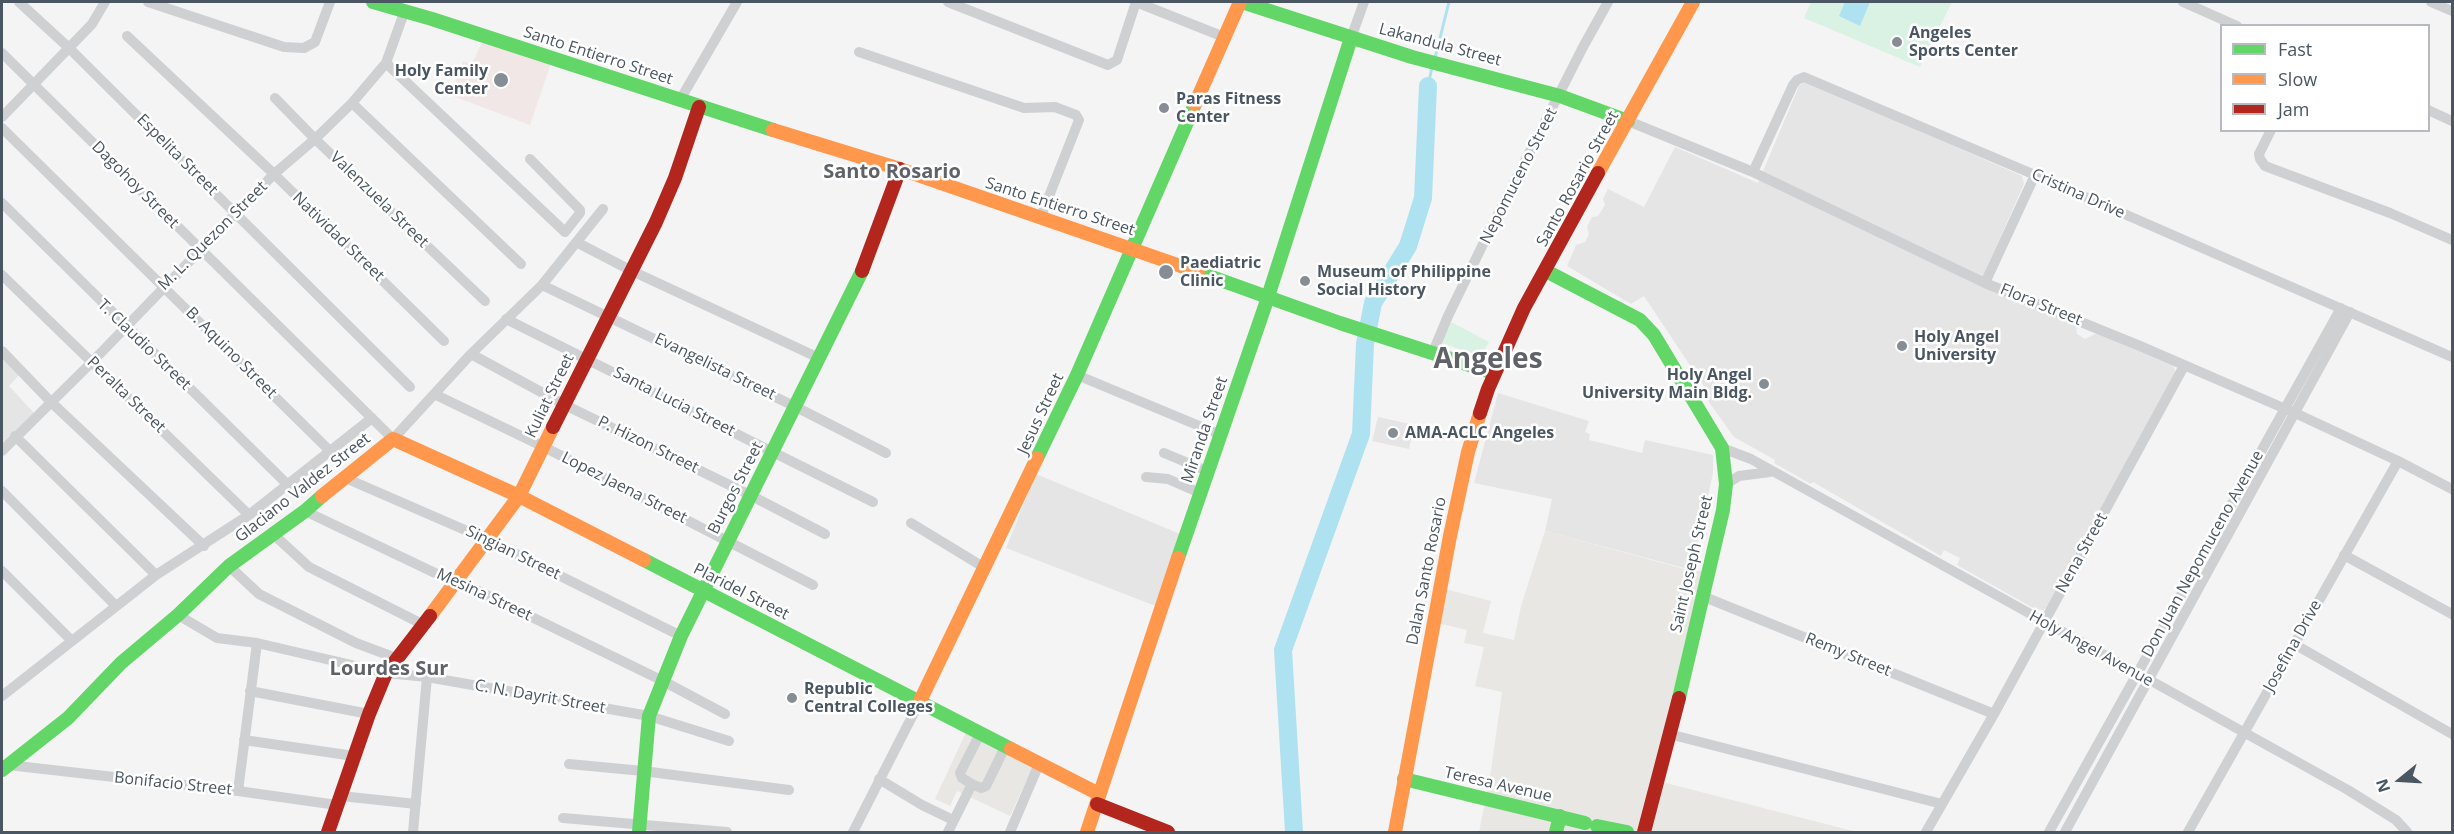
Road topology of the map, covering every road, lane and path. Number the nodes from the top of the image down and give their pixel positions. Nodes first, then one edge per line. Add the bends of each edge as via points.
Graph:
1 (19, 2) edge
2 (105, 2) edge
3 (148, 2) edge
4 (330, 2) edge
5 (373, 2) edge
6 (737, 2) edge
7 (948, 2) edge
8 (1136, 2) edge
9 (1241, 2) edge
10 (1364, 2) edge
11 (1608, 2) edge
12 (1694, 2) edge
13 (2183, 2) edge
14 (2431, 2) edge
15 (405, 10) junction
16 (2452, 11) edge
17 (2233, 24) edge
18 (127, 36) dead end
19 (1224, 37) junction
20 (1351, 38) junction
21 (69, 48) junction
22 (859, 52) dead end
23 (2, 53) edge
24 (386, 63) junction
25 (33, 84) junction
26 (1560, 96) junction
27 (275, 98) dead end
28 (680, 100) junction
29 (352, 103) junction
30 (699, 107) junction
31 (2430, 111) edge
32 (2, 117) edge
33 (2452, 119) edge
34 (1629, 122) junction
35 (2, 128) edge
36 (2270, 132) edge
37 (315, 139) junction
38 (530, 159) dead end
39 (900, 169) junction
40 (1753, 172) junction
41 (274, 174) junction
42 (2035, 175) junction
43 (2, 203) edge
44 (603, 209) dead end
45 (236, 213) junction
46 (1040, 219) junction
47 (2452, 240) edge
48 (578, 243) junction
49 (1132, 248) junction
50 (200, 249) junction
51 (521, 264) dead end
52 (632, 271) junction
53 (1546, 271) junction
54 (2, 275) edge
55 (1985, 283) junction
56 (542, 285) junction
57 (164, 286) junction
58 (1268, 297) junction
59 (485, 301) dead end
60 (2346, 310) junction
61 (609, 316) junction
62 (507, 319) junction
63 (125, 326) junction
64 (444, 341) dead end
65 (2, 351) edge
66 (1433, 352) junction
67 (471, 354) junction
68 (2452, 357) edge
69 (587, 358) junction
70 (819, 358) junction
71 (92, 362) junction
72 (2184, 366) junction
73 (1494, 373) junction
74 (1077, 375) junction
75 (410, 387) dead end
76 (434, 394) junction
77 (51, 402) junction
78 (565, 405) junction
79 (796, 407) junction
80 (2284, 409) junction
81 (2295, 413) junction
82 (372, 418) junction
83 (1221, 435) junction
84 (15, 436) junction
85 (393, 439) junction
86 (544, 447) junction
87 (1722, 448) junction
88 (2, 451) edge
89 (773, 451) junction
90 (331, 452) junction
91 (886, 453) dead end
92 (1164, 453) dead end
93 (2398, 460) junction
94 (1207, 471) junction
95 (1770, 472) junction
96 (343, 477) junction
97 (1146, 477) dead end
98 (1726, 484) junction
99 (288, 485) junction
100 (2452, 489) edge
101 (2, 491) edge
102 (1200, 493) junction
103 (750, 495) junction
104 (519, 496) junction
105 (873, 502) dead end
106 (305, 511) junction
107 (249, 515) junction
108 (910, 522) dead end
109 (273, 534) junction
110 (825, 534) dead end
111 (488, 540) junction
112 (728, 541) junction
113 (204, 546) junction
114 (2209, 546) junction
115 (2221, 552) junction
116 (2344, 555) junction
117 (230, 566) junction
118 (985, 568) junction
119 (2, 571) edge
120 (156, 575) junction
121 (456, 583) junction
122 (813, 585) dead end
123 (703, 591) junction
124 (1702, 596) junction
125 (116, 606) junction
126 (2452, 614) edge
127 (178, 615) junction
128 (2044, 623) junction
129 (422, 624) junction
130 (681, 636) junction
131 (71, 640) junction
132 (257, 643) junction
133 (2294, 644) junction
134 (396, 658) junction
135 (386, 673) junction
136 (2136, 674) junction
137 (427, 677) junction
138 (663, 681) junction
139 (2149, 681) junction
140 (250, 691) junction
141 (2, 696) edge
142 (920, 701) junction
143 (369, 714) junction
144 (725, 714) dead end
145 (1994, 714) junction
146 (649, 716) junction
147 (2244, 733) junction
148 (980, 734) junction
149 (1669, 734) junction
150 (2452, 735) edge
151 (244, 740) junction
152 (729, 741) dead end
153 (1005, 747) junction
154 (354, 756) junction
155 (569, 764) dead end
156 (1039, 764) junction
157 (5, 768) edge
158 (643, 771) junction
159 (879, 778) junction
160 (1404, 779) junction
161 (972, 784) junction
162 (789, 790) dead end
163 (238, 791) junction
164 (1098, 799) junction
165 (2068, 799) junction
166 (339, 801) junction
167 (416, 804) junction
168 (1942, 804) junction
169 (2079, 807) junction
170 (1560, 816) junction
171 (563, 818) dead end
172 (953, 820) junction
173 (640, 829) edge
174 (328, 832) edge
175 (413, 832) edge
176 (727, 832) edge
177 (853, 832) edge
178 (948, 832) edge
179 (1010, 832) edge
180 (1088, 832) edge
181 (1168, 832) edge
182 (1395, 832) edge
183 (1556, 832) edge
184 (1627, 832) edge
185 (1644, 832) edge
186 (1926, 832) edge
187 (2049, 832) edge
188 (2065, 832) edge
189 (2188, 832) edge
190 (2407, 832) edge

1 - 21 street, Espelita Street
2 - 21 street via 92,24
3 - 4 street via 284,47 304,48 315,42
5 - 15 street, Santo Entierro Street
6 - 28 street
7 - 8 street via 1108,65 1117,60
8 - 19 street
9 - 19 street, Jesus Street
9 - 20 street, Lakandula Street
10 - 20 street
11 - 26 street, Nepomuceno Street
12 - 34 street, Santo Rosario Street
13 - 17 street
14 - 16 street
15 - 24 street, M. L. Quezon Street
15 - 28 street, Santo Entierro Street
18 - 41 street, Natividad Street
19 - 49 street, Jesus Street
20 - 26 street, Lakandula Street
20 - 58 street, Miranda Street
21 - 25 street
21 - 45 street, Espelita Street
22 - 46 street via 1024,108 1055,107 1076,116 1079,120
23 - 25 street, Dagohoy Street
24 - 29 street, M. L. Quezon Street
24 - 38 street via 565,232 580,210
25 - 32 street
25 - 50 street, Dagohoy Street
26 - 34 street, Lakandula Street
26 - 66 street, Nepomuceno Street via 1486,238
27 - 37 street, Valenzuela Street
28 - 30 street, Santo Entierro Street
29 - 37 street, M. L. Quezon Street
29 - 51 street
30 - 39 street, Santo Entierro Street
30 - 52 street, Kuliat Street via 675,178
31 - 33 street
34 - 40 street, Flora Street
34 - 53 street, Santo Rosario Street
35 - 57 street, B. Aquino Street
36 - 47 street via 2259,153 2265,166
37 - 41 street, M. L. Quezon Street
37 - 59 street, Valenzuela Street
39 - 46 street, Santo Entierro Street
39 - 70 street, Burgos Street via 862,272
40 - 42 street, Cristina Drive via 1793,85 1804,77
40 - 55 street, Flora Street
41 - 45 street, M. L. Quezon Street
41 - 64 street, Natividad Street
42 - 55 street
42 - 60 street, Cristina Drive
43 - 63 street, T. Claudio Street
44 - 48 street, Glaciano Valdez Street
45 - 50 street, M. L. Quezon Street
45 - 75 street, Espelita Street
46 - 49 street, Santo Entierro Street
48 - 52 street
48 - 56 street, Glaciano Valdez Street
49 - 58 street, Santo Entierro Street
49 - 74 street, Jesus Street
50 - 57 street, M. L. Quezon Street
50 - 82 street, Dagohoy Street
52 - 61 street, Kuliat Street
52 - 70 street
53 - 73 street, Santo Rosario Street
53 - 87 street, Saint Joseph Street via 1640,320 1654,335
54 - 71 street, Peralta Street
55 - 72 street, Flora Street
56 - 61 street, Evangelista Street
56 - 62 street, Glaciano Valdez Street
57 - 63 street, M. L. Quezon Street
57 - 90 street, B. Aquino Street
58 - 66 street, Santo Entierro Street
58 - 83 street, Miranda Street
60 - 68 street, Cristina Drive
60 - 80 street, Don Juan Nepomuceno Avenue
60 - 81 street, Don Juan Nepomuceno Avenue
61 - 69 street, Kuliat Street
61 - 79 street, Evangelista Street
62 - 67 street, Glaciano Valdez Street
62 - 69 street, Santa Lucia Street
63 - 71 street, M. L. Quezon Street
63 - 99 street, T. Claudio Street
65 - 77 street
66 - 73 street, Santo Entierro Street
67 - 76 street, Glaciano Valdez Street
67 - 78 street, P. Hizon Street
69 - 78 street, Kuliat Street
69 - 89 street, Santa Lucia Street
70 - 79 street, Burgos Street
71 - 77 street, M. L. Quezon Street
71 - 107 street, Peralta Street
72 - 80 street, Flora Street
72 - 128 street, Nena Street
73 - 160 street, Dalan Santo Rosario via 1466,462
74 - 83 street
74 - 118 street, Jesus Street
76 - 85 street, Glaciano Valdez Street
76 - 86 street, Lopez Jaena Street
77 - 84 street, M. L. Quezon Street
77 - 113 street
78 - 86 street, Kuliat Street
78 - 103 street, P. Hizon Street
79 - 89 street, Burgos Street
79 - 91 street, Evangelista Street
80 - 81 street, Flora Street
80 - 114 street, Don Juan Nepomuceno Avenue
81 - 93 street, Flora Street
81 - 115 street, Don Juan Nepomuceno Avenue
82 - 85 street, Plaridel Street
82 - 90 street
83 - 94 street, Miranda Street
84 - 88 street, M. L. Quezon Street
84 - 120 street
85 - 96 street, Glaciano Valdez Street
85 - 104 street, Plaridel Street
86 - 104 street, Kuliat Street
86 - 112 street, Lopez Jaena Street
87 - 95 street, Holy Angel Avenue
87 - 98 street, Saint Joseph Street
89 - 103 street, Burgos Street
89 - 105 street, Santa Lucia Street
90 - 99 street
92 - 94 street
93 - 100 street, Flora Street
93 - 116 street, Josefina Drive
94 - 102 street, Miranda Street
95 - 98 street via 1739,476
95 - 128 street, Holy Angel Avenue
96 - 106 street, Glaciano Valdez Street
96 - 111 street, Singian Street
97 - 102 street via 1168,479
98 - 124 street, Saint Joseph Street
99 - 107 street
101 - 125 street
102 - 164 street, Miranda Street
103 - 110 street, P. Hizon Street
103 - 112 street, Burgos Street
104 - 111 street, Kuliat Street
104 - 123 street, Plaridel Street
106 - 109 street, Glaciano Valdez Street
106 - 121 street, Mesina Street
107 - 113 street
108 - 118 street
109 - 117 street, Glaciano Valdez Street
109 - 129 street via 309,567
111 - 121 street, Kuliat Street
111 - 130 street, Singian Street
112 - 122 street, Lopez Jaena Street
112 - 123 street, Burgos Street
113 - 120 street
114 - 115 street
114 - 136 street, Don Juan Nepomuceno Avenue
115 - 139 street, Don Juan Nepomuceno Avenue
116 - 126 street
116 - 133 street, Josefina Drive
117 - 127 street, Glaciano Valdez Street
117 - 134 street via 259,594 356,643
118 - 142 street, Jesus Street
119 - 131 street
120 - 125 street
121 - 129 street, Kuliat Street
121 - 138 street, Mesina Street
123 - 130 street, Burgos Street
123 - 142 street, Plaridel Street
124 - 145 street, Remy Street
124 - 149 street, Saint Joseph Street
125 - 131 street
127 - 132 street, C. N. Dayrit Street via 217,638
127 - 157 street, Glaciano Valdez Street via 121,663 68,718
128 - 136 street, Holy Angel Avenue
128 - 145 street, Nena Street
129 - 134 street, Kuliat Street
130 - 138 street, Burgos Street
131 - 141 street
132 - 135 street, C. N. Dayrit Street
132 - 140 street
133 - 147 street, Josefina Drive
133 - 150 street
134 - 135 street, Kuliat Street
135 - 137 street, C. N. Dayrit Street
135 - 143 street, Kuliat Street
136 - 139 street, Holy Angel Avenue
136 - 165 street, Don Juan Nepomuceno Avenue
137 - 146 street, C. N. Dayrit Street
137 - 167 street
138 - 144 street, Mesina Street
138 - 146 street, Burgos Street
139 - 147 street, Holy Angel Avenue
139 - 169 street, Don Juan Nepomuceno Avenue
140 - 143 street
140 - 151 street
142 - 148 street, Plaridel Street
142 - 159 street, Jesus Street
143 - 154 street, Kuliat Street
145 - 168 street, Nena Street
146 - 152 street, C. N. Dayrit Street
146 - 158 street, Burgos Street
147 - 189 street, Josefina Drive
147 - 190 street, Holy Angel Avenue via 2348,790 2387,814
148 - 153 street, Plaridel Street
148 - 161 street via 960,773
149 - 168 street
149 - 185 street, Saint Joseph Street
151 - 154 street
151 - 163 street
153 - 156 street, Plaridel Street
153 - 161 street via 986,786
154 - 166 street, Kuliat Street
155 - 158 street
156 - 164 street, Plaridel Street
156 - 179 street
157 - 163 street, Bonifacio Street
158 - 162 street
158 - 173 street, Burgos Street
159 - 172 street
159 - 177 street, Jesus Street
160 - 170 street, Teresa Avenue
160 - 182 street
161 - 172 street
163 - 166 street, Bonifacio Street
164 - 180 street, Miranda Street
164 - 181 street, Plaridel Street
165 - 169 street
165 - 187 street, Don Juan Nepomuceno Avenue
166 - 167 street, Bonifacio Street
166 - 174 street, Kuliat Street
167 - 175 street
168 - 186 street, Nena Street
169 - 188 street, Don Juan Nepomuceno Avenue
170 - 183 street
170 - 184 street, Teresa Avenue
171 - 173 street
172 - 178 street
173 - 176 street

